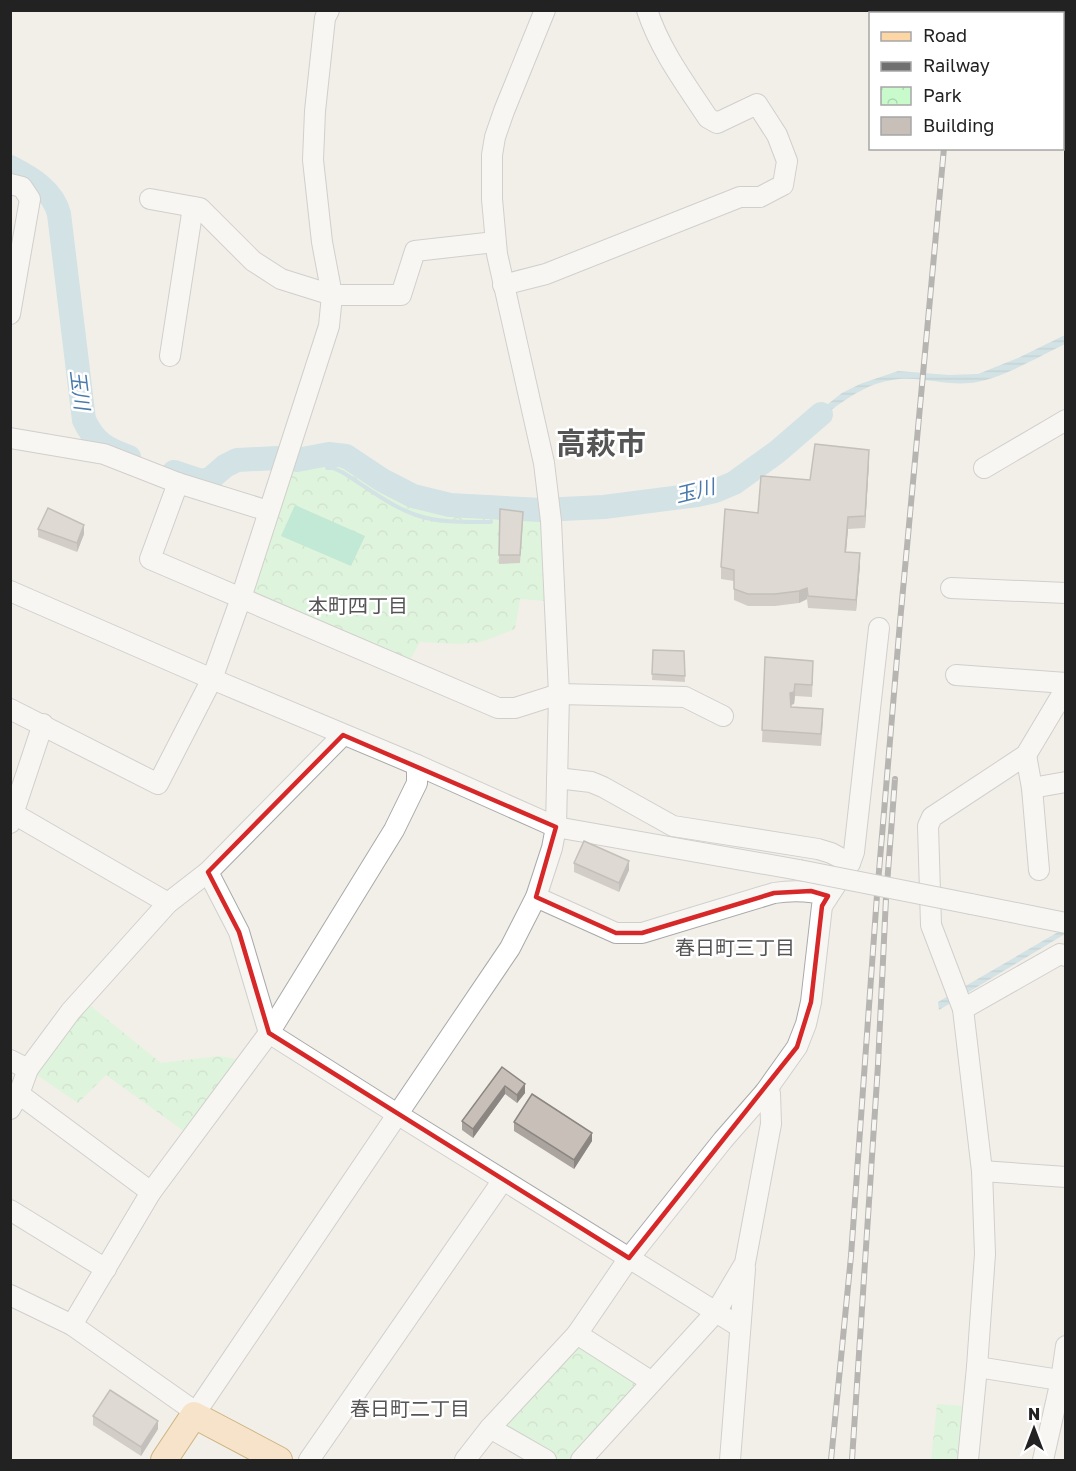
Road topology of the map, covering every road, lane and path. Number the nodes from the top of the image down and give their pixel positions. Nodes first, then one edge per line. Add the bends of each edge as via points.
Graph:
1 (329, 10) edge
2 (545, 10) edge
3 (647, 10) edge
4 (10, 184) edge
5 (150, 199) dead end
6 (193, 207) junction
7 (495, 242) junction
8 (503, 285) junction
9 (333, 295) junction
10 (10, 314) edge
11 (170, 356) dead end
12 (1065, 420) edge
13 (10, 438) edge
14 (984, 468) dead end
15 (178, 483) junction
16 (268, 511) junction
17 (951, 588) dead end
18 (10, 591) edge
19 (1065, 593) edge
20 (241, 598) junction
21 (879, 628) dead end
22 (956, 675) dead end
23 (212, 679) junction
24 (1065, 683) edge
25 (1065, 688) edge
26 (559, 694) junction
27 (10, 709) edge
28 (723, 716) dead end
29 (43, 724) junction
30 (343, 735) junction
31 (1026, 755) junction
32 (417, 765) junction
33 (557, 778) junction
34 (1065, 782) edge
35 (1032, 788) junction
36 (12, 819) edge
37 (556, 827) junction
38 (850, 863) junction
39 (1039, 870) dead end
40 (208, 872) junction
41 (828, 896) junction
42 (536, 897) junction
43 (168, 903) junction
44 (1065, 923) edge
45 (1065, 956) edge
46 (963, 1009) junction
47 (269, 1033) junction
48 (10, 1060) edge
49 (28, 1069) junction
50 (765, 1092) junction
51 (15, 1101) edge
52 (397, 1114) junction
53 (982, 1171) junction
54 (1065, 1177) edge
55 (502, 1180) junction
56 (151, 1192) junction
57 (10, 1210) edge
58 (629, 1258) junction
59 (745, 1263) junction
60 (106, 1269) junction
61 (10, 1295) edge
62 (716, 1312) junction
63 (72, 1325) junction
64 (740, 1327) junction
65 (577, 1334) junction
66 (1065, 1346) edge
67 (977, 1367) junction
68 (1063, 1381) edge
69 (652, 1382) junction
70 (194, 1415) junction
71 (490, 1428) junction
72 (164, 1461) edge
73 (279, 1461) edge
74 (309, 1461) edge
75 (465, 1461) edge
76 (546, 1461) edge
77 (580, 1461) edge
78 (730, 1461) edge
79 (968, 1461) edge
80 (1043, 1461) edge

1 - 9 street via 315,111 313,160 322,242
2 - 7 street via 495,137
3 - 8 street via 665,54 708,118 717,123 757,104 777,135 787,161 783,185 760,197 740,196 546,273
4 - 10 street via 22,187 30,200
5 - 6 street
6 - 9 street via 200,208 253,261 281,279
6 - 11 street
7 - 8 street
7 - 9 street via 415,251 401,295
8 - 26 street via 544,463
9 - 16 street via 329,326
12 - 14 street
13 - 15 street via 104,454
15 - 16 street
15 - 20 street via 150,559
16 - 20 street
17 - 19 street
18 - 23 street
20 - 23 street
20 - 26 street via 498,708 514,708
21 - 38 street
22 - 24 street
23 - 29 street via 158,784
23 - 30 street
25 - 31 street
26 - 28 street via 685,697
26 - 33 street
27 - 29 street
29 - 36 street
30 - 32 street
30 - 40 street
31 - 35 street
31 - 46 street via 932,817 928,826 932,925
32 - 37 street
32 - 47 street via 417,783 394,830
33 - 37 street
33 - 38 street via 591,782 673,826 818,849
34 - 35 street
35 - 39 street
36 - 43 street
37 - 42 street
37 - 44 street, bridge
38 - 41 street
40 - 43 street
40 - 47 street via 239,932
41 - 42 street via 794,890 774,893 642,933 626,934
41 - 50 street via 822,906 806,1024 797,1047
42 - 52 street via 510,948
43 - 49 street via 71,1011
45 - 46 street via 1060,954
46 - 53 street
47 - 52 street
47 - 56 street
48 - 49 street
49 - 51 street
50 - 58 street
50 - 59 street via 770,1093 771,1124
51 - 56 street
52 - 55 street
52 - 70 street
53 - 54 street
53 - 67 street via 985,1254
55 - 58 street
55 - 74 street
56 - 60 street
57 - 60 street
58 - 62 street
58 - 65 street
59 - 62 street
59 - 64 street
60 - 63 street
61 - 63 street
62 - 64 street
62 - 69 street
63 - 70 street
64 - 78 street
65 - 69 street
65 - 71 street
66 - 68 street
67 - 68 street
67 - 79 street
68 - 80 street
69 - 77 street
70 - 72 main road
70 - 73 main road
71 - 75 street
71 - 76 street

